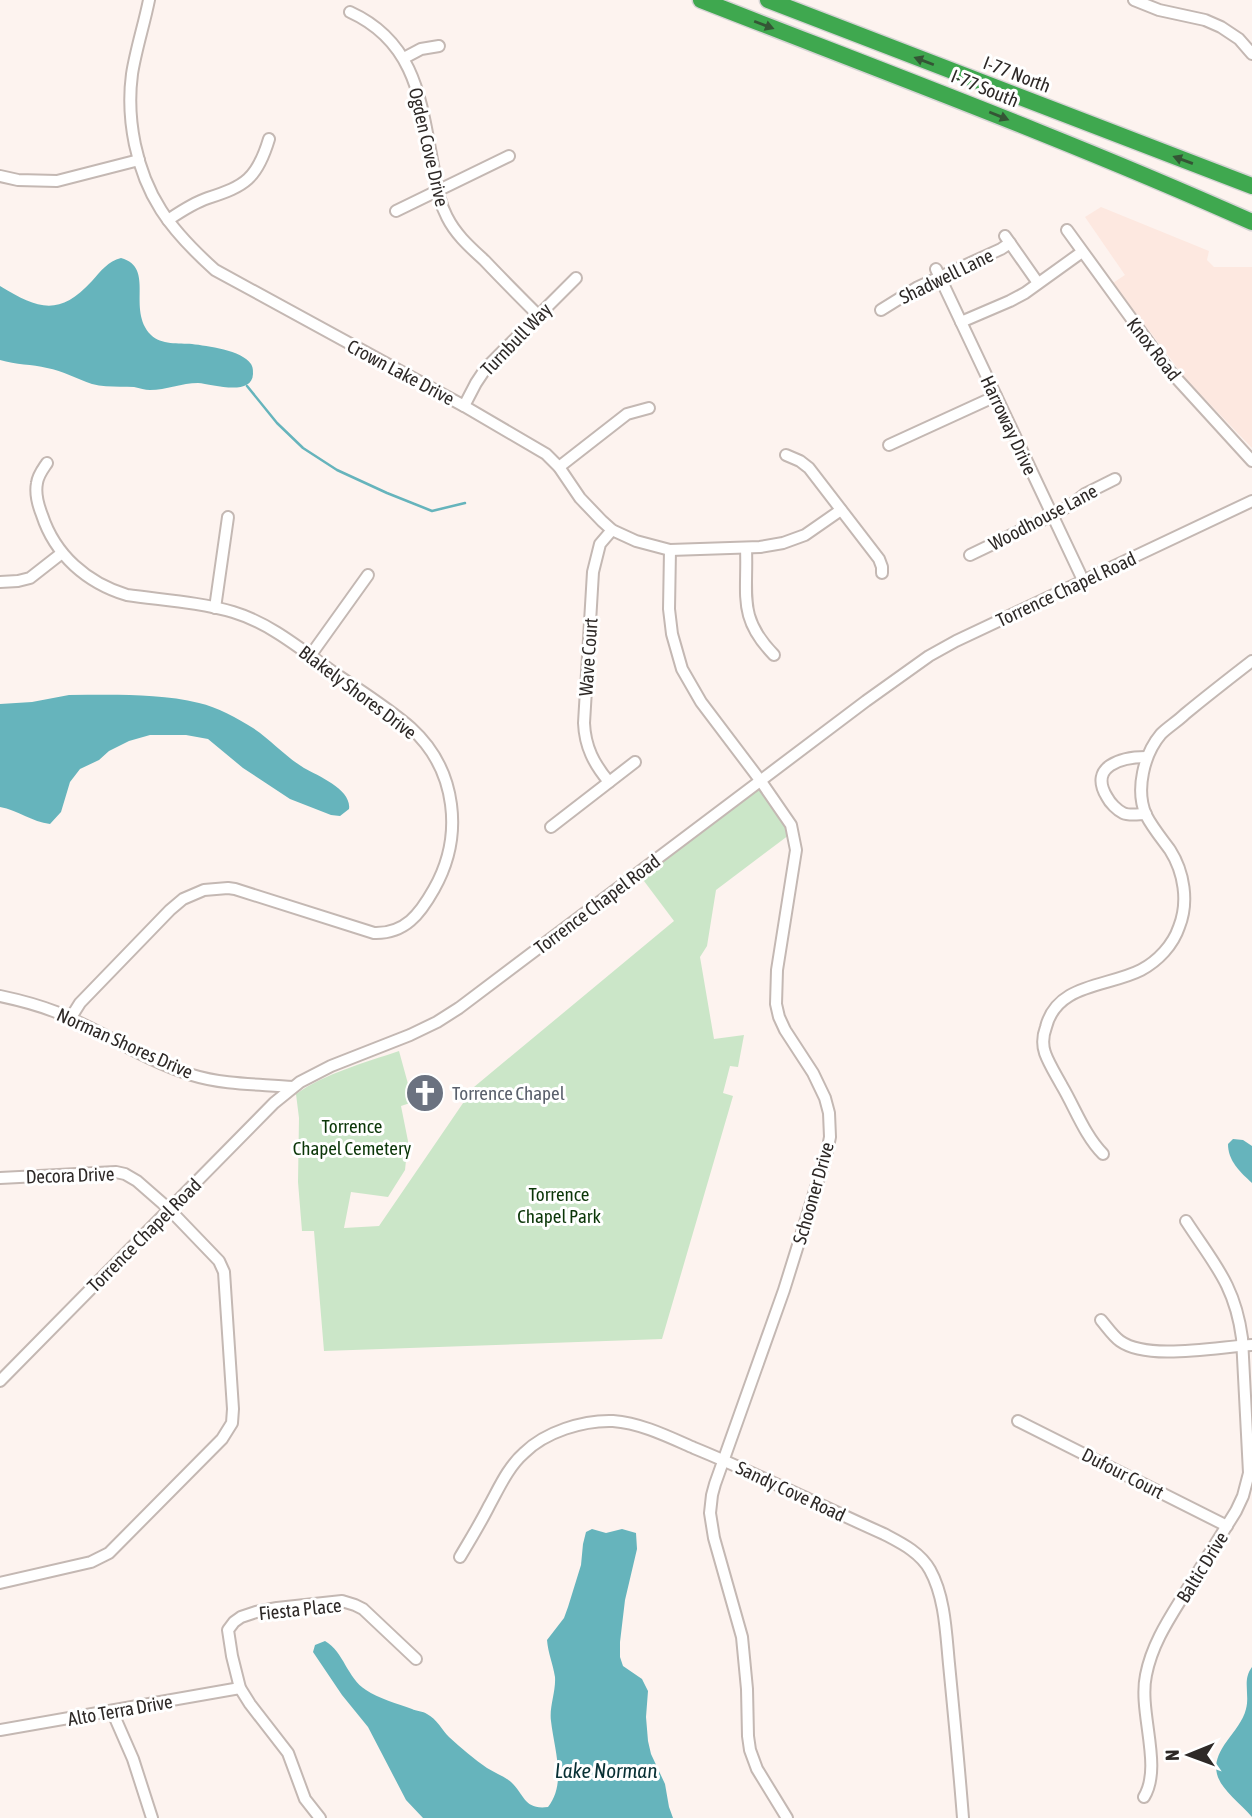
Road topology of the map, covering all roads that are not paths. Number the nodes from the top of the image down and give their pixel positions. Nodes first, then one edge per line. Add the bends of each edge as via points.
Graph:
1 (149, 0) edge
2 (701, 0) edge
3 (768, 0) edge
4 (1134, 0) edge
5 (350, 12) dead end
6 (439, 46) dead end
7 (1252, 54) edge
8 (404, 58) junction
9 (269, 139) dead end
10 (509, 156) dead end
11 (139, 160) junction
12 (0, 176) edge
13 (1165, 183) junction
14 (1252, 186) edge
15 (437, 191) junction
16 (396, 211) dead end
17 (1252, 212) edge
18 (168, 220) junction
19 (1252, 222) edge
20 (1067, 230) dead end
21 (1082, 252) junction
22 (937, 272) junction
23 (576, 278) dead end
24 (1038, 283) junction
25 (881, 310) dead end
26 (538, 315) junction
27 (961, 322) junction
28 (996, 396) junction
29 (464, 406) junction
30 (649, 408) dead end
31 (888, 445) dead end
32 (786, 455) dead end
33 (1252, 461) edge
34 (47, 463) dead end
35 (559, 467) junction
36 (1115, 478) dead end
37 (1252, 501) edge
38 (841, 510) junction
39 (1053, 515) junction
40 (228, 517) dead end
41 (612, 530) junction
42 (746, 548) junction
43 (670, 550) junction
44 (62, 553) junction
45 (970, 555) dead end
46 (882, 573) dead end
47 (368, 575) dead end
48 (1083, 580) junction
49 (0, 582) edge
50 (215, 608) junction
51 (774, 655) dead end
52 (310, 656) junction
53 (1252, 660) edge
54 (1146, 757) junction
55 (635, 762) dead end
56 (760, 780) junction
57 (609, 782) junction
58 (1146, 814) junction
59 (551, 827) dead end
60 (0, 996) edge
61 (71, 1019) junction
62 (293, 1087) junction
63 (1103, 1154) dead end
64 (0, 1178) edge
65 (169, 1209) junction
66 (1186, 1221) dead end
67 (1101, 1320) dead end
68 (1247, 1346) edge
69 (0, 1381) edge
70 (1018, 1421) dead end
71 (723, 1460) junction
72 (1227, 1527) junction
73 (460, 1558) dead end
74 (0, 1583) edge
75 (416, 1659) dead end
76 (240, 1688) junction
77 (112, 1711) junction
78 (0, 1730) edge
79 (1144, 1797) dead end
80 (152, 1818) edge
81 (320, 1818) edge
82 (787, 1818) edge
83 (963, 1818) edge

1 - 11 street, Crown Lake Drive via 132,74 132,126
2 -> 13 highway, I-77 South
14 -> 3 highway, I-77 North
4 - 7 street via 1221,27
5 - 8 street, Ogden Cove Drive via 382,32
6 - 8 street via 421,48
8 - 15 street, Ogden Cove Drive via 422,112
9 - 18 street via 260,164 244,183
10 - 15 street
11 - 12 street via 57,181
11 - 18 street, Crown Lake Drive via 152,195
13 - 17 highway
13 - 19 highway, I-77 South
15 - 16 street
15 - 26 street, Ogden Cove Drive via 454,230
18 - 29 street, Crown Lake Drive via 215,270
20 - 21 street, Knox Road
21 - 24 street
21 - 33 street, Knox Road via 1167,369
22 - 24 street, Shadwell Lane via 1001,249 1008,240
22 - 25 street, Shadwell Lane
22 - 27 street, Harroway Drive
23 - 26 street, Turnbull Way
24 - 27 street
26 - 29 street, Turnbull Way via 486,368
27 - 28 street, Harroway Drive
28 - 31 street
28 - 39 street, Harroway Drive
29 - 35 street, Crown Lake Drive via 546,454
30 - 35 street via 627,414
32 - 38 street via 809,468
34 - 44 street, Blakely Shores Drive via 37,482 37,496 47,530
35 - 41 street, Crown Lake Drive via 588,508
36 - 39 street, Woodhouse Lane
37 - 48 street, Torrence Chapel Road
38 - 42 street, Crown Lake Drive via 794,540
38 - 46 street via 879,559
39 - 45 street, Woodhouse Lane
39 - 48 street, Harroway Drive
40 - 50 street
41 - 43 street, Crown Lake Drive
41 - 57 street, Wave Court via 600,544 593,572 584,723 588,750
42 - 43 street, Crown Lake Drive
42 - 51 street via 749,617
43 - 56 street, Schooner Drive via 669,609 681,669
44 - 49 street via 30,578
44 - 50 street, Blakely Shores Drive via 83,573 115,591
47 - 52 street
48 - 56 street, Torrence Chapel Road via 929,656
50 - 52 street, Blakely Shores Drive via 252,619
52 - 61 street, Blakely Shores Drive via 411,729 443,772 453,828 439,880 425,905 406,926 374,933 235,889 196,892 170,910 80,1003
53 - 54 street via 1161,734
54 - 58 street via 1142,798
54 - 58 street via 1119,761 1105,768 1101,777 1113,806 1124,814
55 - 57 street
56 - 62 street, Torrence Chapel Road via 459,1008
56 - 71 street, Schooner Drive via 790,825 796,850 776,1004 785,1030 822,1090 831,1129 784,1290
57 - 59 street
58 - 63 street via 1181,874 1184,902 1180,926 1153,963 1065,997 1048,1019 1043,1040 1052,1068
60 - 61 street, Norman Shores Drive
61 - 62 street, Norman Shores Drive via 195,1076
62 - 65 street, Torrence Chapel Road
64 - 65 street, Decora Drive via 116,1172 138,1181
65 - 69 street, Torrence Chapel Road
65 - 74 street, Decora Drive via 224,1272 232,1423 222,1439 104,1557
66 - 68 street, Baltic Drive via 1227,1284
67 - 68 street via 1118,1340 1147,1352
68 - 72 street, Baltic Drive via 1249,1473
70 - 72 street, Dufour Court
71 - 73 street, Sandy Cove Road via 621,1422 590,1423 550,1436 511,1466
71 - 82 street, Schooner Drive via 712,1495 711,1519 742,1637 750,1750
71 - 83 street, Sandy Cove Road via 884,1534 928,1567 945,1627
72 - 79 street, Baltic Drive via 1165,1625 1150,1659 1143,1695 1152,1764
75 - 76 street, Fiesta Place via 351,1603 277,1608 241,1617 230,1626 228,1637
76 - 77 street, Alto Terra Drive
76 - 81 street via 288,1753 305,1799
77 - 78 street, Alto Terra Drive
77 - 80 street

